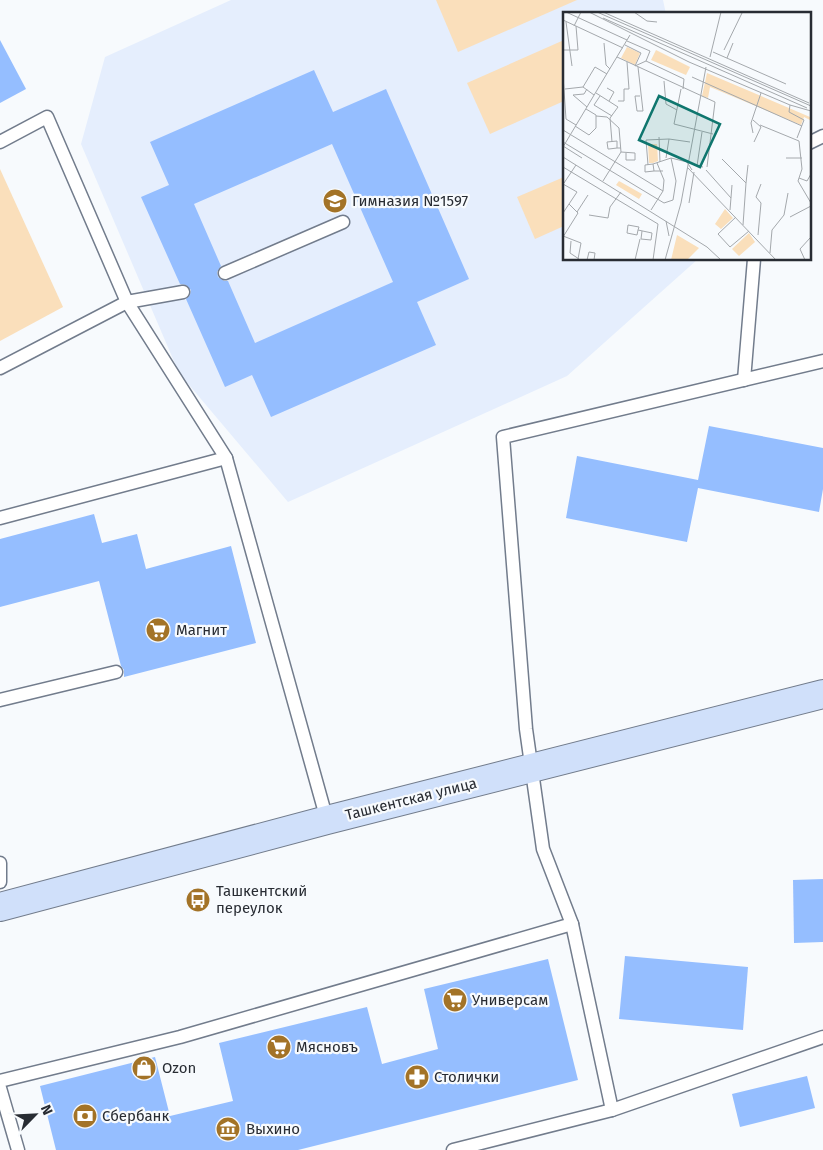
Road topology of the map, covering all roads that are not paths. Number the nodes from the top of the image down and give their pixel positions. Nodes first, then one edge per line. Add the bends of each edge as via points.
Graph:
1 (823, 136) edge
2 (0, 142) edge
3 (810, 142) edge
4 (342, 222) dead end
5 (754, 260) edge
6 (225, 273) dead end
7 (183, 292) dead end
8 (127, 302) junction
9 (823, 361) edge
10 (0, 368) edge
11 (744, 380) junction
12 (226, 458) junction
13 (0, 518) edge
14 (116, 672) dead end
15 (823, 694) edge
16 (0, 700) edge
17 (532, 768) junction
18 (327, 820) junction
19 (0, 863) edge
20 (0, 882) edge
21 (0, 907) edge
22 (572, 924) junction
23 (823, 1037) edge
24 (0, 1081) edge
25 (0, 1088) edge
26 (612, 1110) junction
27 (18, 1150) edge
28 (453, 1150) edge

1 - 3 lane
2 - 8 lane via 47,117
4 - 6 lane
5 - 11 lane
7 - 8 lane
8 - 10 lane
8 - 12 lane
9 - 11 lane
11 - 17 lane via 503,437 526,730
12 - 13 lane
12 - 18 lane
14 - 16 lane
15 - 17 main road, Ташкентская улица
17 - 18 main road, Ташкентская улица
17 - 22 lane via 543,849
18 - 21 main road, Ташкентская улица
19 - 20 lane
22 - 24 lane via 180,1037
22 - 26 lane
23 - 26 lane
25 - 27 lane
26 - 28 lane

